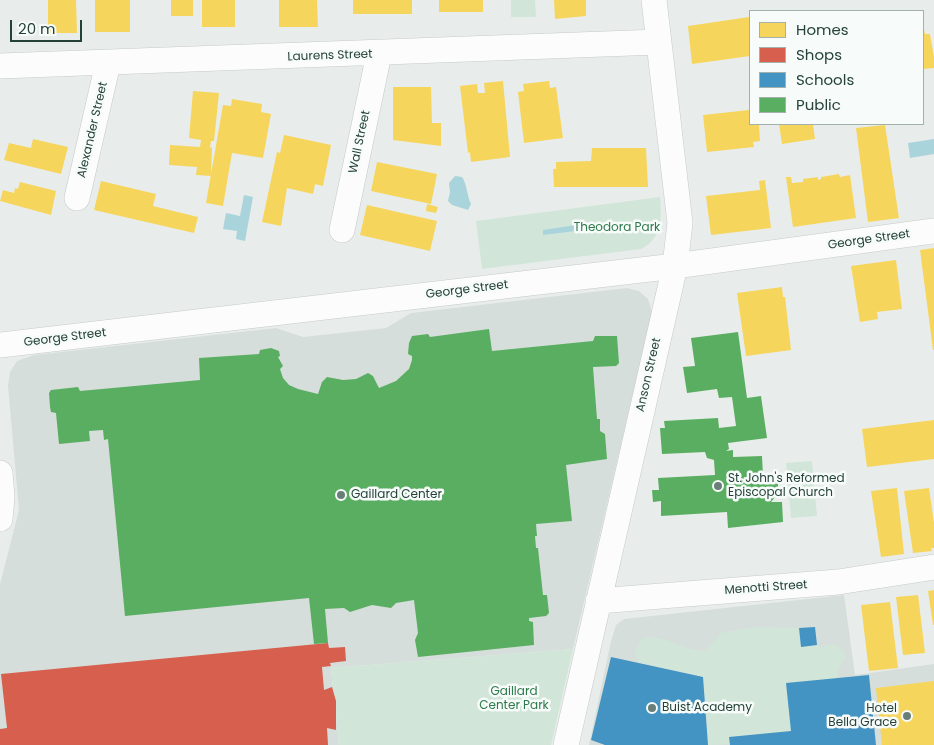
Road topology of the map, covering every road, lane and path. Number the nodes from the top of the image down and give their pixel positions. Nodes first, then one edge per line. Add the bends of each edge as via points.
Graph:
1 (654, 0) edge
2 (659, 42) junction
3 (379, 54) junction
4 (108, 63) junction
5 (0, 66) edge
6 (77, 198) dead end
7 (342, 230) dead end
8 (934, 231) edge
9 (675, 266) junction
10 (0, 345) edge
11 (0, 473) edge
12 (0, 519) edge
13 (934, 567) edge
14 (598, 601) junction
15 (566, 745) edge

1 - 2 street, Anson Street
2 - 3 street, Laurens Street
2 - 9 street, Anson Street via 680,223
3 - 4 street, Laurens Street
3 - 7 street, Wall Street
4 - 5 street, Laurens Street
4 - 6 street, Alexander Street
8 - 9 street, George Street
9 - 10 street, George Street
9 - 14 street, Anson Street
11 - 12 street
13 - 14 street, Menotti Street via 838,582
14 - 15 street, Anson Street

